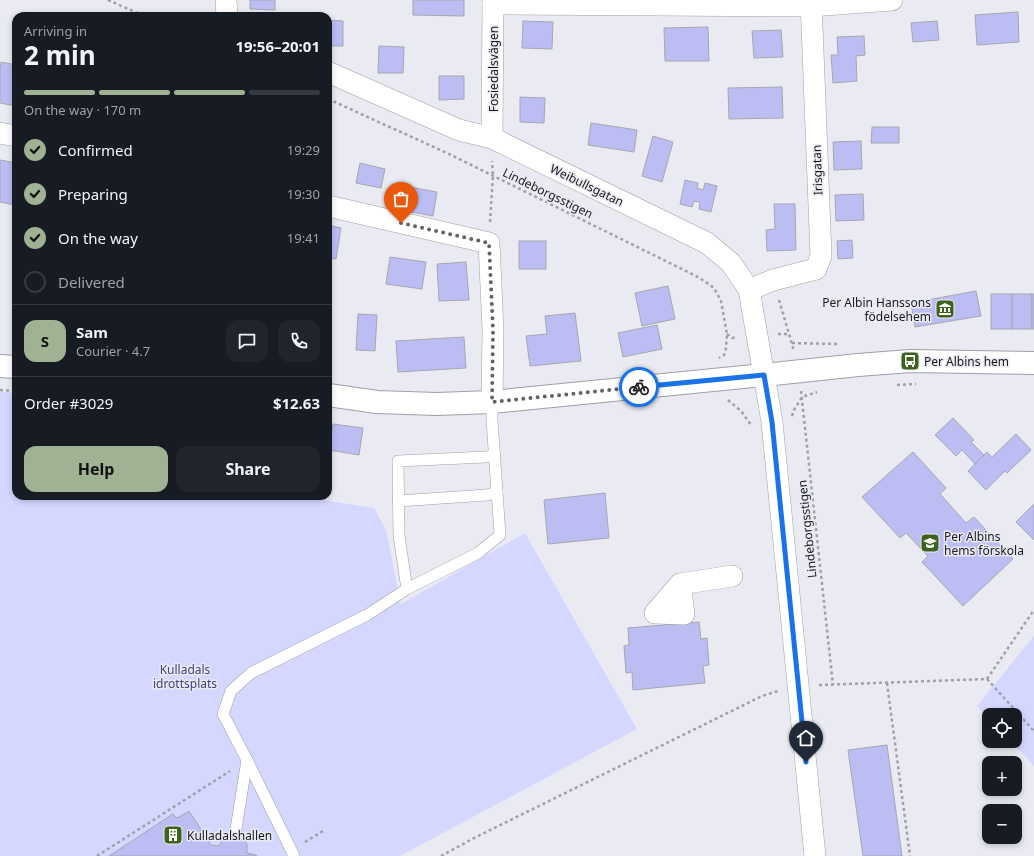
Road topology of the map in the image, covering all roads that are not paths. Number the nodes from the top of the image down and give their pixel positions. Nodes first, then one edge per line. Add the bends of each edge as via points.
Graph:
1 (226, 0) edge
2 (892, 0) edge
3 (493, 2) edge
4 (811, 3) edge
5 (227, 12) edge
6 (332, 74) edge
7 (0, 132) edge
8 (12, 135) edge
9 (492, 138) junction
10 (332, 207) edge
11 (749, 290) junction
12 (1034, 363) edge
13 (0, 366) edge
14 (12, 367) edge
15 (764, 375) junction
16 (332, 396) edge
17 (492, 402) junction
18 (495, 455) junction
19 (498, 492) junction
20 (398, 501) junction
21 (732, 576) dead end
22 (680, 584) dead end
23 (407, 589) junction
24 (247, 760) junction
25 (236, 829) dead end
26 (294, 856) edge
27 (815, 856) edge

1 - 5 street
2 - 4 street
3 - 4 street
3 - 9 street, Fosiedalsvägen
4 - 11 street, Irisgatan via 821,256 816,269 773,280
6 - 9 street, Weibullsgatan via 459,130
7 - 8 street
9 - 11 street, Weibullsgatan via 707,243 731,263
10 - 17 street via 489,243 493,330
11 - 15 street, Weibullsgatan
12 - 15 street via 910,361
13 - 14 street
15 - 17 street
15 - 27 street, Weibullsgatan via 772,422
16 - 17 street via 377,402
17 - 18 lane
18 - 19 lane
18 - 20 lane via 398,461
19 - 20 lane via 487,495
19 - 23 lane via 500,535 478,553
20 - 23 lane via 399,536
21 - 22 street
23 - 24 lane via 367,615 252,673 231,691 223,714
24 - 25 lane
24 - 26 lane

